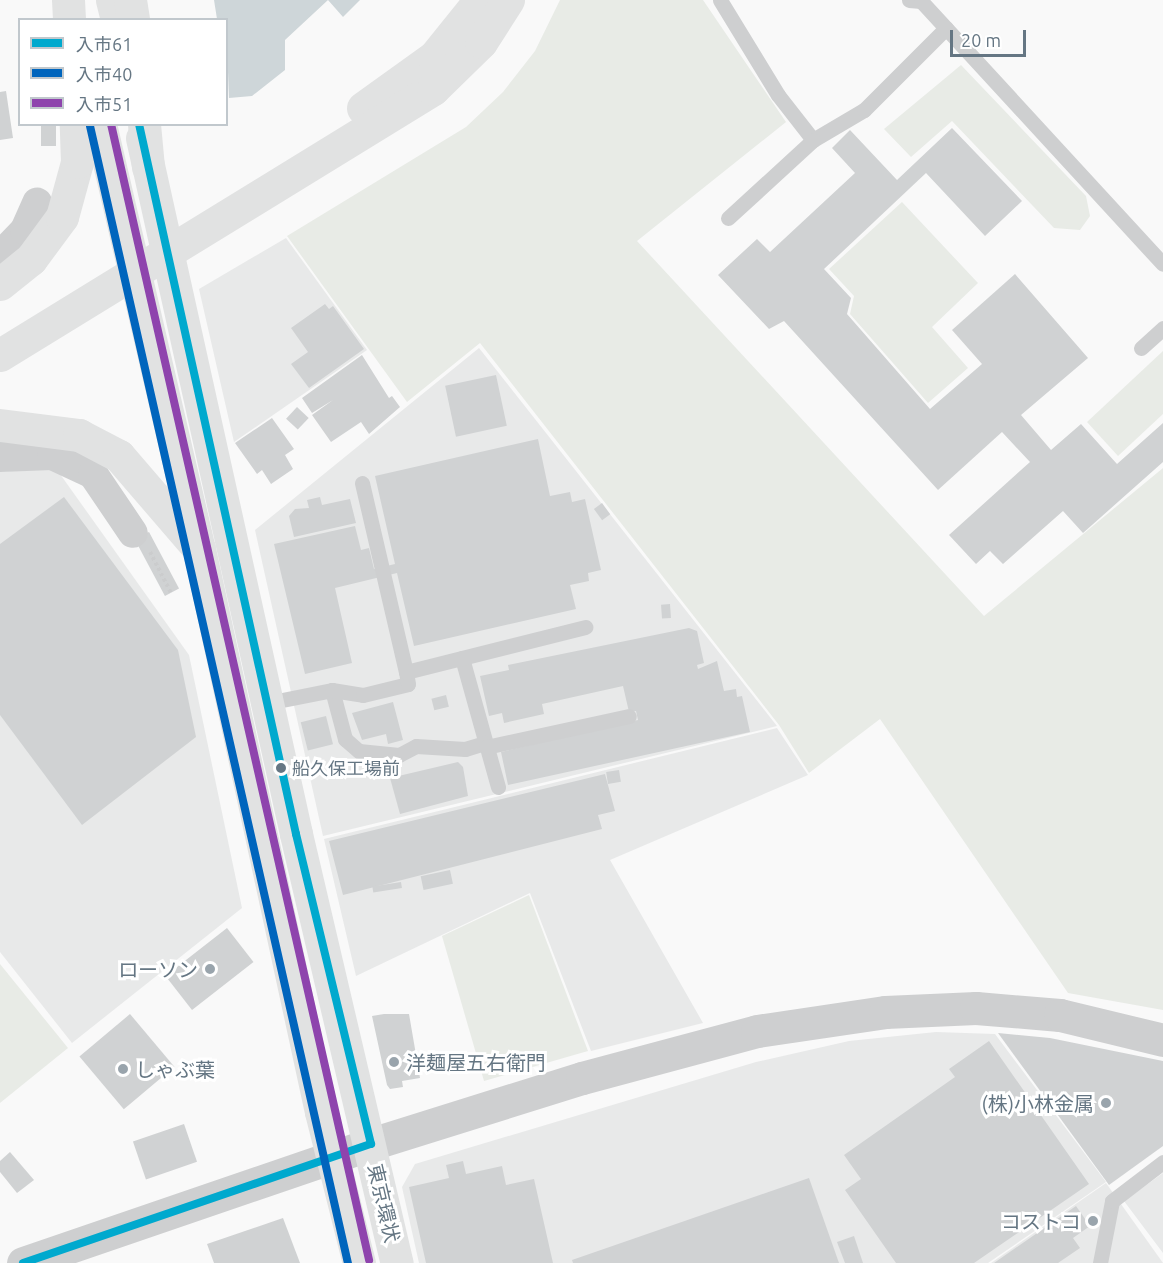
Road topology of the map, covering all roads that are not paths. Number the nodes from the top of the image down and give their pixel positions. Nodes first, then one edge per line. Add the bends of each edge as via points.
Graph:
1 (68, 0) edge
2 (77, 0) edge
3 (112, 0) edge
4 (130, 0) edge
5 (480, 0) edge
6 (508, 0) edge
7 (720, 0) edge
8 (909, 0) edge
9 (69, 18) edge
10 (80, 18) edge
11 (116, 18) edge
12 (133, 18) edge
13 (946, 28) junction
14 (360, 123) junction
15 (76, 126) edge
16 (100, 126) edge
17 (139, 126) edge
18 (144, 126) edge
19 (813, 140) junction
20 (148, 167) junction
21 (37, 203) dead end
22 (728, 218) dead end
23 (0, 256) edge
24 (133, 262) junction
25 (1163, 264) edge
26 (0, 284) edge
27 (0, 328) edge
28 (1163, 328) edge
29 (0, 344) edge
30 (1141, 348) dead end
31 (0, 355) edge
32 (0, 425) edge
33 (0, 458) edge
34 (362, 483) dead end
35 (140, 539) road end
36 (199, 549) junction
37 (585, 627) dead end
38 (462, 658) junction
39 (405, 672) junction
40 (332, 690) junction
41 (267, 703) junction
42 (629, 716) dead end
43 (486, 745) junction
44 (498, 787) dead end
45 (1163, 1040) edge
46 (371, 1144) junction
47 (331, 1158) junction
48 (1163, 1162) edge
49 (23, 1263) edge
50 (359, 1263) edge
51 (397, 1263) edge
52 (1100, 1263) edge

1 - 9 highway
2 - 10 highway
3 - 11 highway
4 - 12 highway
5 - 14 highway via 434,57
6 - 14 highway via 494,27 433,89
7 - 19 lane via 778,95
8 - 13 lane via 921,1
13 - 19 lane via 864,110
13 - 25 lane
14 - 27 highway
14 - 31 highway
15 - 26 highway via 77,162 62,216 30,259
16 - 24 highway, 東京環状
17 - 20 highway, 東京環状
18 - 20 highway
19 - 22 lane
20 - 41 highway, 東京環状
21 - 23 street via 25,230
24 - 29 street
24 - 36 highway, 東京環状
28 - 30 lane
32 - 36 highway via 79,435 119,456
33 - 35 street via 52,455 93,474
34 - 39 lane
36 - 47 highway, 東京環状
37 - 38 lane
38 - 39 lane
38 - 43 lane
39 - 40 lane via 408,684 363,695
40 - 41 lane
40 - 43 lane via 345,739 359,751 399,755 416,746 465,749
41 - 46 highway, 東京環状
42 - 43 lane
43 - 44 lane
45 - 46 street via 1060,1016 976,1008 885,1012 757,1031 582,1078
46 - 47 street
46 - 51 highway, 東京環状
47 - 49 street
47 - 50 highway, 東京環状
48 - 52 lane via 1112,1201

